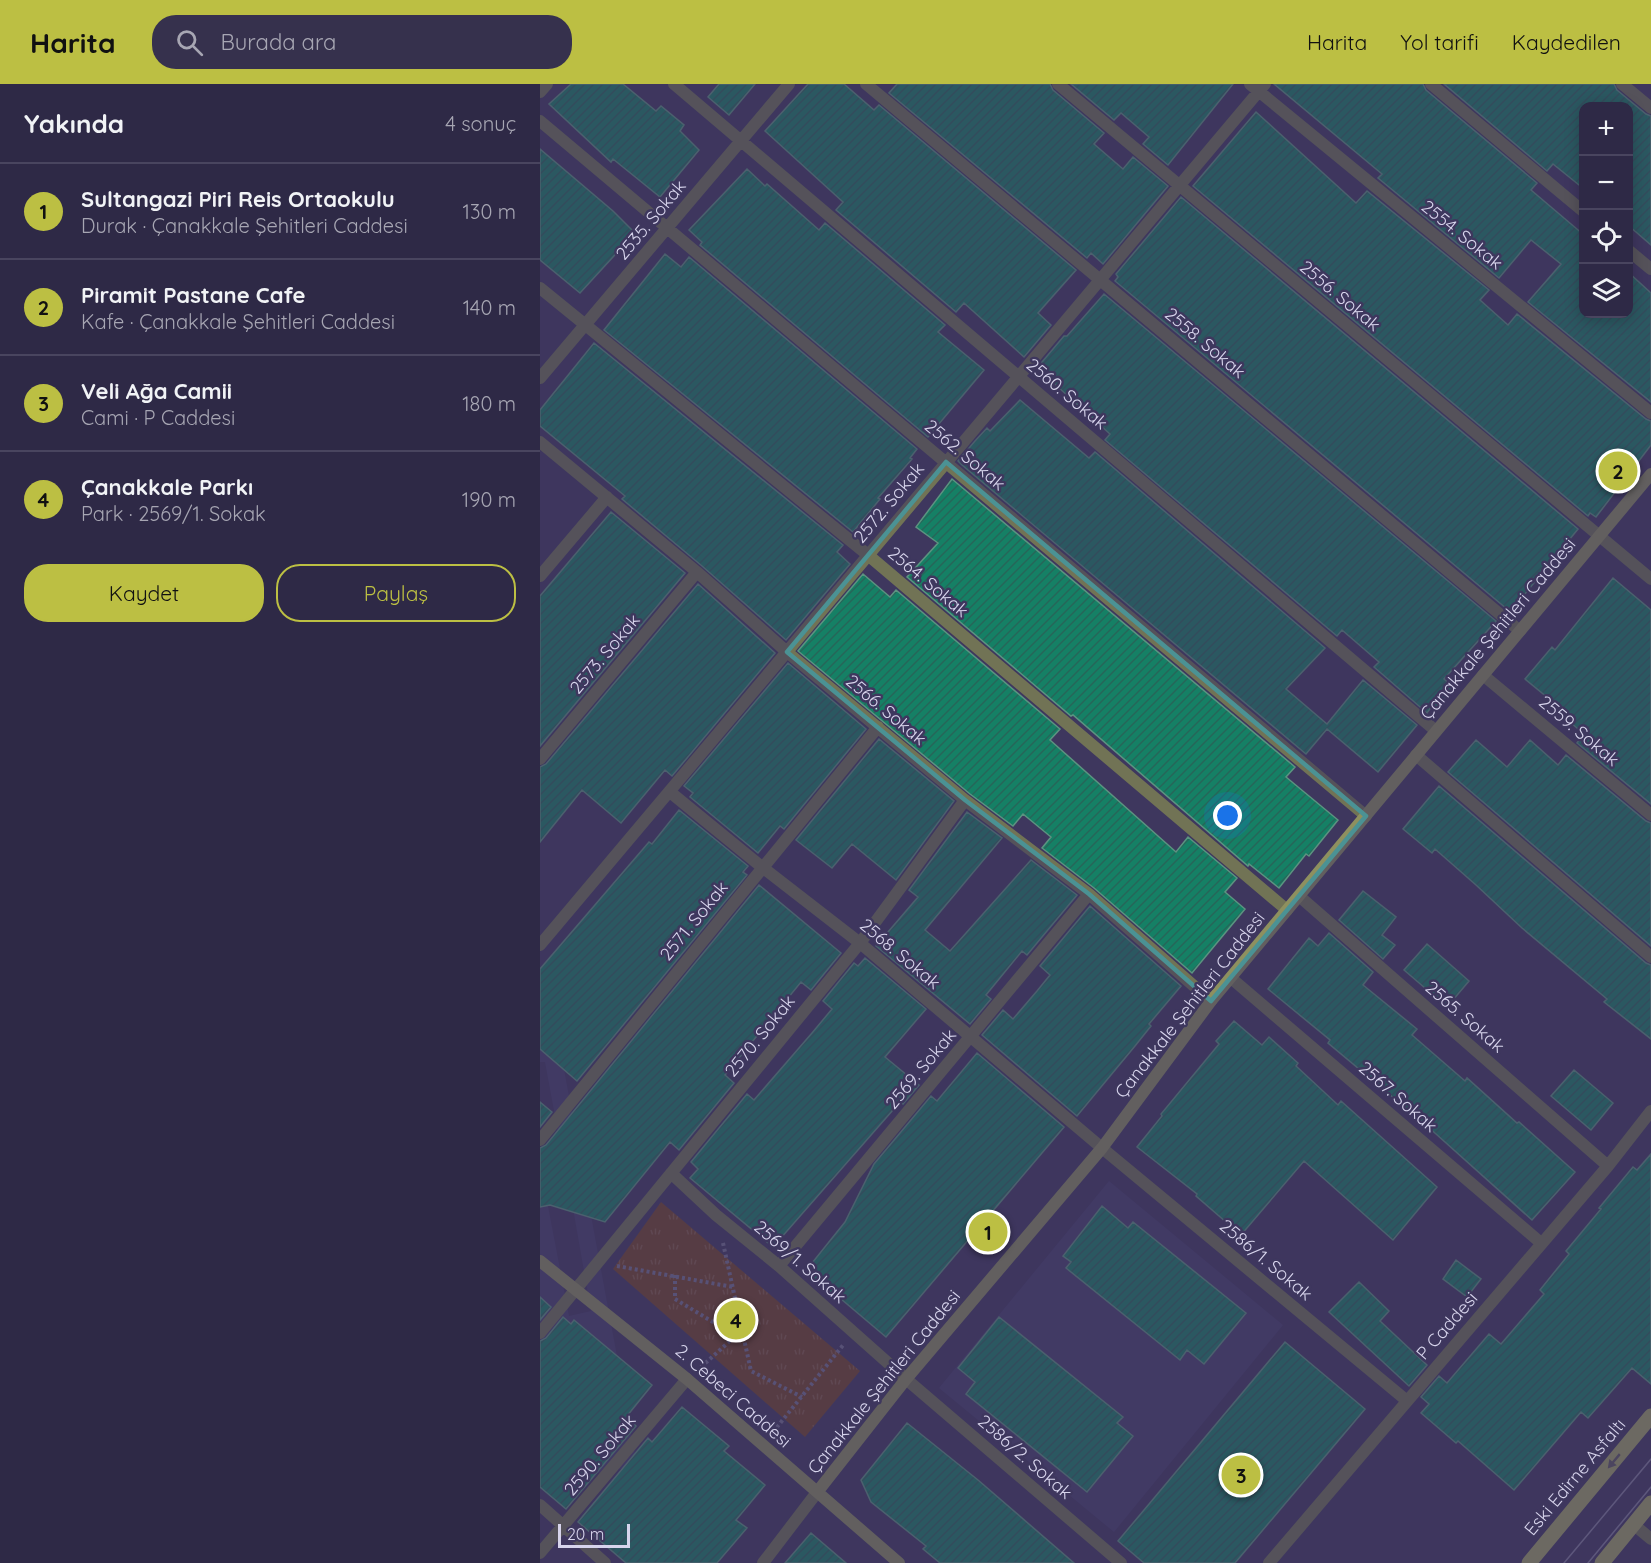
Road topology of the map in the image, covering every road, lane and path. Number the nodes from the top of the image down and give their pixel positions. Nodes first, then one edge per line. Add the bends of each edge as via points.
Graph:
1 (547, 84) edge
2 (674, 84) edge
3 (789, 84) edge
4 (866, 84) edge
5 (1058, 84) edge
6 (1431, 84) edge
7 (1622, 84) edge
8 (1258, 86) edge
9 (540, 92) edge
10 (1651, 108) edge
11 (540, 121) edge
12 (741, 141) junction
13 (1179, 186) junction
14 (1582, 210) edge
15 (668, 228) junction
16 (1633, 253) edge
17 (1651, 269) edge
18 (1101, 280) junction
19 (540, 288) edge
20 (584, 325) junction
21 (1018, 376) junction
22 (540, 378) edge
23 (1651, 413) edge
24 (540, 442) edge
25 (946, 462) junction
26 (1651, 474) edge
27 (607, 497) junction
28 (1599, 536) junction
29 (868, 555) junction
30 (697, 572) junction
31 (540, 576) edge
32 (1651, 579) edge
33 (1520, 631) junction
34 (787, 652) junction
35 (1483, 675) junction
36 (878, 727) junction
37 (1436, 731) junction
38 (1416, 755) junction
39 (540, 759) edge
40 (670, 792) junction
41 (965, 800) junction
42 (1651, 815) edge
43 (1366, 816) junction
44 (762, 867) junction
45 (1089, 894) junction
46 (1299, 896) junction
47 (1287, 910) junction
48 (860, 943) junction
49 (540, 945) edge
50 (1651, 957) edge
51 (1231, 978) junction
52 (1211, 1001) junction
53 (971, 1037) junction
54 (1651, 1111) edge
55 (540, 1140) edge
56 (1102, 1148) junction
57 (1608, 1166) junction
58 (671, 1173) junction
59 (716, 1215) junction
60 (1541, 1243) junction
61 (540, 1261) edge
62 (596, 1262) junction
63 (779, 1266) junction
64 (675, 1275) junction
65 (733, 1287) junction
66 (576, 1290) junction
67 (743, 1329) junction
68 (853, 1332) junction
69 (540, 1333) edge
70 (736, 1336) junction
71 (687, 1379) junction
72 (906, 1379) junction
73 (802, 1397) junction
74 (1406, 1400) junction
75 (1651, 1416) edge
76 (763, 1446) junction
77 (818, 1491) junction
78 (1651, 1503) edge
79 (540, 1504) edge
80 (1634, 1524) junction
81 (564, 1525) junction
82 (1651, 1539) edge
83 (540, 1553) edge
84 (605, 1563) edge
85 (763, 1563) edge
86 (899, 1563) edge
87 (1121, 1563) edge
88 (1269, 1563) edge
89 (1529, 1563) edge
90 (1602, 1563) edge

1 - 9 street
2 - 12 street, 2560. Sokak
3 - 12 street, 2535. Sokak
4 - 18 street, 2558. Sokak
5 - 13 street, 2556. Sokak
6 - 14 street
7 - 10 street
8 - 13 street, 2572. Sokak
8 - 23 street, 2554. Sokak
11 - 15 street, 2562. Sokak
12 - 15 street, 2535. Sokak
12 - 21 street, 2560. Sokak
13 - 18 street, 2572. Sokak
13 - 28 street, 2556. Sokak
15 - 20 street, 2535. Sokak
15 - 25 street, 2562. Sokak
16 - 17 street
18 - 21 street, 2572. Sokak
18 - 33 street, 2558. Sokak
19 - 20 street, 2564. Sokak
20 - 22 street, 2535. Sokak
20 - 29 street, 2564. Sokak
21 - 25 street, 2572. Sokak
21 - 37 street, 2560. Sokak
24 - 27 street, 2566. Sokak
25 - 29 street, 2572. Sokak
25 - 43 street, 2562. Sokak
26 - 28 main road, Çanakkale Şehitleri Caddesi
27 - 30 street, 2566. Sokak
27 - 31 street
28 - 32 street, 2556. Sokak
28 - 33 main road, Çanakkale Şehitleri Caddesi
29 - 34 street, 2572. Sokak
29 - 47 street, 2564. Sokak
30 - 34 street, 2566. Sokak
30 - 39 street, 2573. Sokak
33 - 35 main road, Çanakkale Şehitleri Caddesi
34 - 36 street, 2566. Sokak
34 - 40 street, 2572. Sokak
35 - 37 main road, Çanakkale Şehitleri Caddesi
35 - 42 street, 2559. Sokak
36 - 41 street, 2566. Sokak
36 - 44 street, 2571. Sokak
37 - 38 main road, Çanakkale Şehitleri Caddesi
38 - 43 main road, Çanakkale Şehitleri Caddesi
38 - 50 street
40 - 44 street, 2568. Sokak
40 - 49 street, 2572. Sokak
41 - 45 street, 2566. Sokak
41 - 48 street, 2570. Sokak
43 - 46 main road, Çanakkale Şehitleri Caddesi
44 - 48 street, 2568. Sokak
44 - 55 street, 2571. Sokak
45 - 52 street, 2566. Sokak
45 - 53 street, 2569. Sokak
46 - 47 main road, Çanakkale Şehitleri Caddesi
46 - 57 street, 2565. Sokak
47 - 51 main road, Çanakkale Şehitleri Caddesi
48 - 53 street, 2568. Sokak
48 - 58 street, 2570. Sokak
51 - 52 main road, Çanakkale Şehitleri Caddesi
51 - 60 street, 2567. Sokak
52 - 56 main road, Çanakkale Şehitleri Caddesi
53 - 56 street, 2568. Sokak
53 - 63 street, 2569. Sokak
54 - 57 street, P Caddesi
56 - 72 main road, Çanakkale Şehitleri Caddesi
56 - 74 street, 2586/1. Sokak
57 - 60 street, P Caddesi
58 - 59 street, 2569/1. Sokak
58 - 62 street, 2570. Sokak
59 - 63 street, 2569/1. Sokak
59 - 65 path
60 - 74 street, P Caddesi
61 - 66 main road, 2. Cebeci Caddesi
62 - 64 path
62 - 66 street, 2570. Sokak
63 - 68 street, 2569/1. Sokak
64 - 65 path
64 - 70 path via 675,1299
65 - 67 path
66 - 69 street, 2570. Sokak
66 - 71 main road, 2. Cebeci Caddesi
67 - 70 path
67 - 73 path via 751,1371
68 - 72 street, 2569/1. Sokak
68 - 73 path
70 - 71 path
71 - 76 main road, 2. Cebeci Caddesi
71 - 81 street, 2590. Sokak
72 - 77 main road, Çanakkale Şehitleri Caddesi
72 - 87 street, 2586/2. Sokak
73 - 76 path
74 - 88 street, P Caddesi
75 -> 89 main road, Eski Edirne Asfaltı
76 - 77 main road, 2. Cebeci Caddesi
77 - 85 street, Çanakkale Şehitleri Caddesi
77 - 86 main road, 2. Cebeci Caddesi
78 - 80 main road
79 - 81 street
80 - 82 street
80 - 90 main road
81 - 83 street, 2590. Sokak
81 - 84 street

